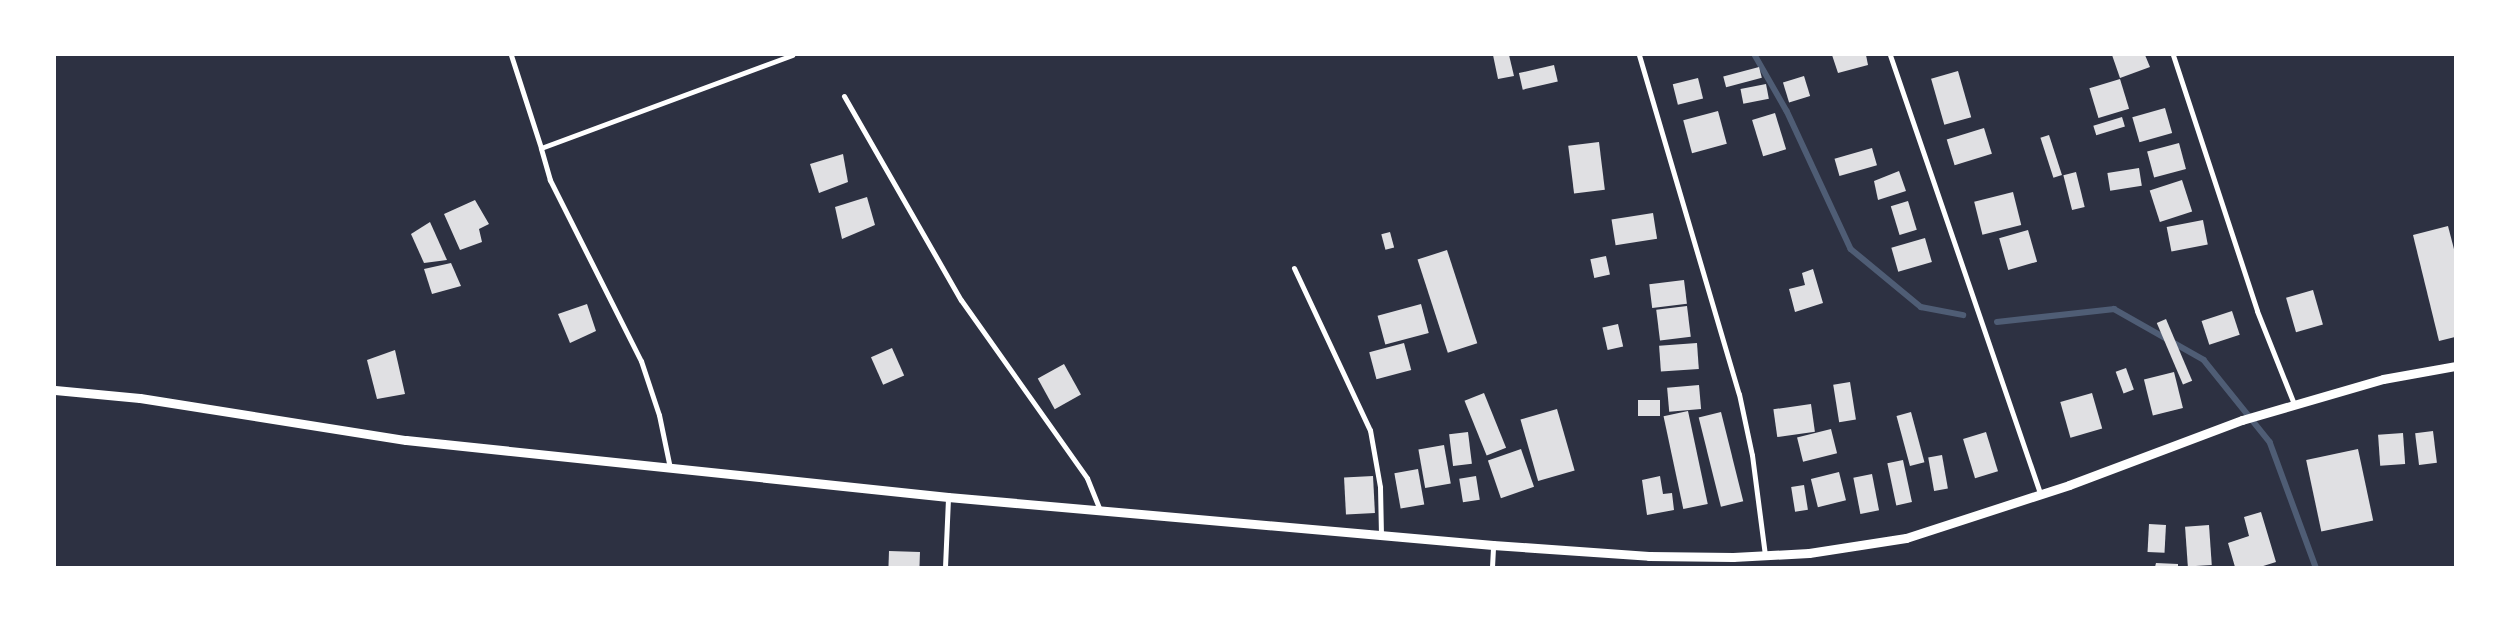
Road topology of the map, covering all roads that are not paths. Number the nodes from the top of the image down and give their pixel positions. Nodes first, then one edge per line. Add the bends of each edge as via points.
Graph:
1 (511, 55) edge
2 (792, 55) edge
3 (1639, 55) edge
4 (1890, 55) edge
5 (2173, 55) edge
6 (844, 96) dead end
7 (542, 148) junction
8 (1294, 268) dead end
9 (2455, 366) edge
10 (55, 390) edge
11 (2294, 404) junction
12 (670, 468) junction
13 (2041, 495) junction
14 (948, 497) junction
15 (1100, 512) junction
16 (1381, 535) junction
17 (1494, 545) junction
18 (1765, 555) junction
19 (945, 567) edge
20 (1492, 567) edge

1 - 7 street
2 - 7 street
3 - 18 street via 1739,394 1752,455
4 - 13 street
5 - 11 street via 2258,312
6 - 15 street via 961,300 1087,478
7 - 12 street via 550,180 641,361 659,415
8 - 16 street via 1370,430 1380,487
9 - 11 street via 2383,379
10 - 12 street via 140,398 406,440
11 - 13 street via 2242,420
12 - 14 street
13 - 18 street via 1906,538 1809,553
14 - 15 street
14 - 19 street
15 - 16 street
16 - 17 street
17 - 18 street via 1648,556
17 - 20 street

